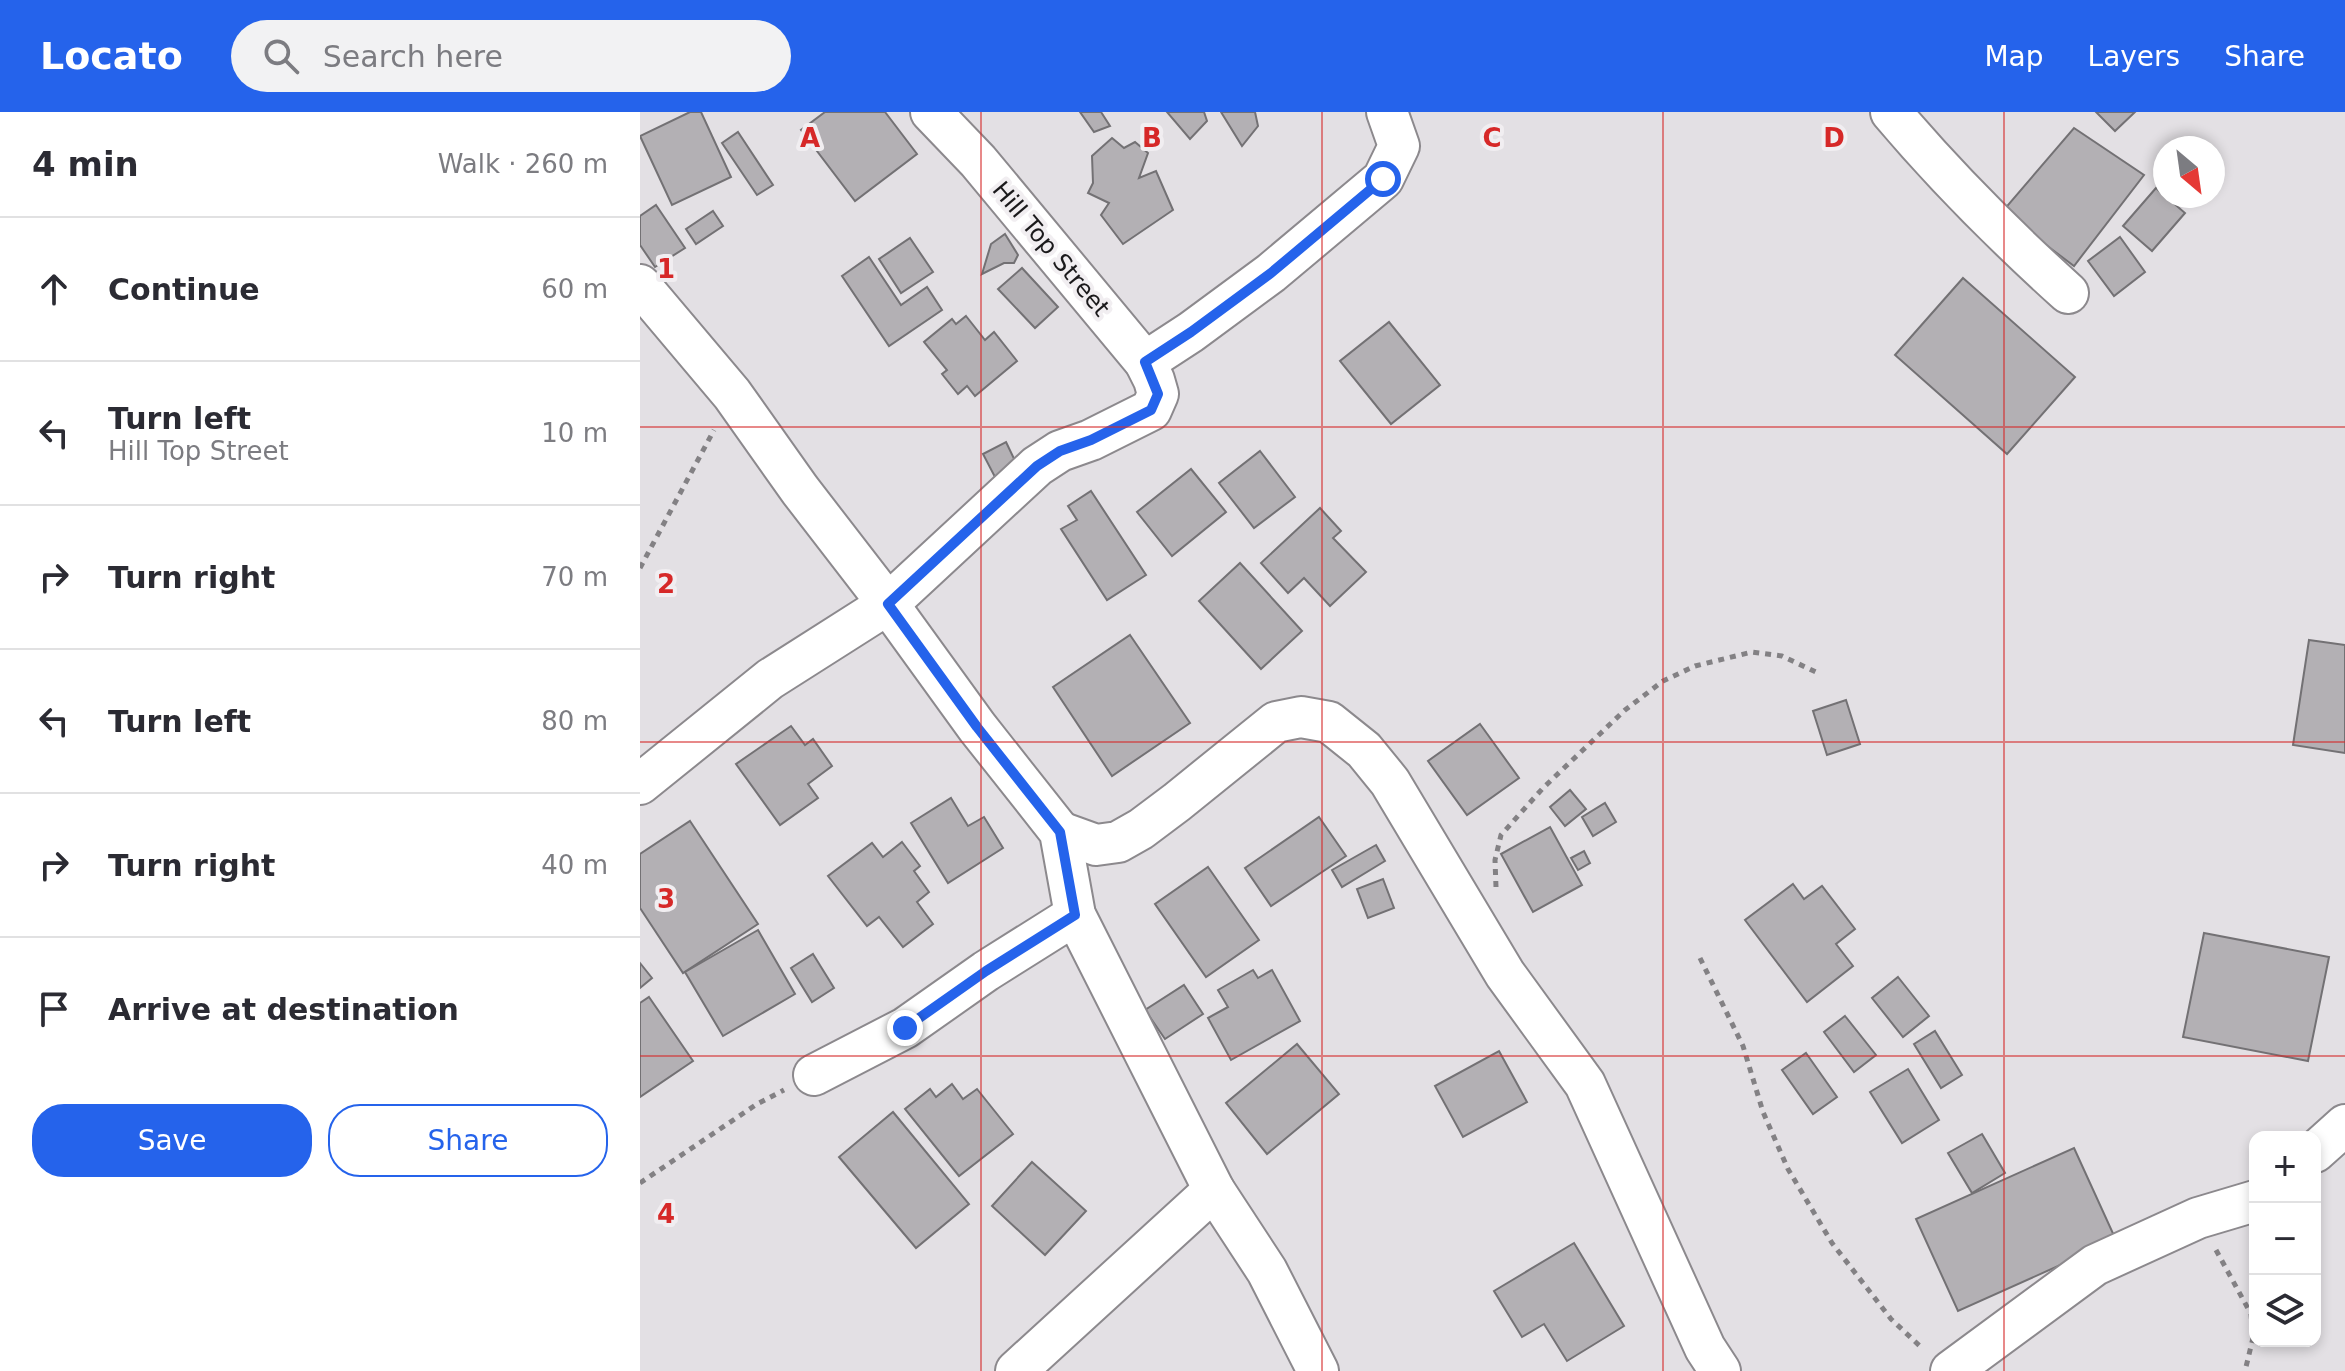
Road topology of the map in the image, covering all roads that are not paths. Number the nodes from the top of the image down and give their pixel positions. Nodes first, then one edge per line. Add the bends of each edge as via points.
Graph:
1 (931, 112) edge
2 (1387, 112) edge
3 (1891, 112) edge
4 (640, 285) edge
5 (2068, 293) dead end
6 (1151, 378) junction
7 (888, 604) junction
8 (640, 784) edge
9 (1060, 832) junction
10 (1075, 915) junction
11 (814, 1075) road end
12 (2345, 1125) edge
13 (2321, 1147) edge
14 (1214, 1190) junction
15 (2249, 1203) edge
16 (1938, 1361) edge
17 (1709, 1363) edge
18 (1016, 1371) edge
19 (1318, 1371) edge

1 - 6 street, Hill Top Street via 978,161
2 - 6 street via 1399,146 1383,179 1191,332
3 - 5 street
4 - 7 street via 732,394
6 - 7 street via 1151,410 1037,466
7 - 8 street via 770,679
7 - 9 street
9 - 10 street
9 - 17 street via 1096,845 1118,842 1276,722 1301,717 1329,722 1364,750 1390,782 1505,974 1585,1084
10 - 11 street via 905,1028
10 - 14 street
12 - 13 street
14 - 18 street
14 - 19 street via 1267,1271
15 - 16 street via 2198,1218 2095,1265

